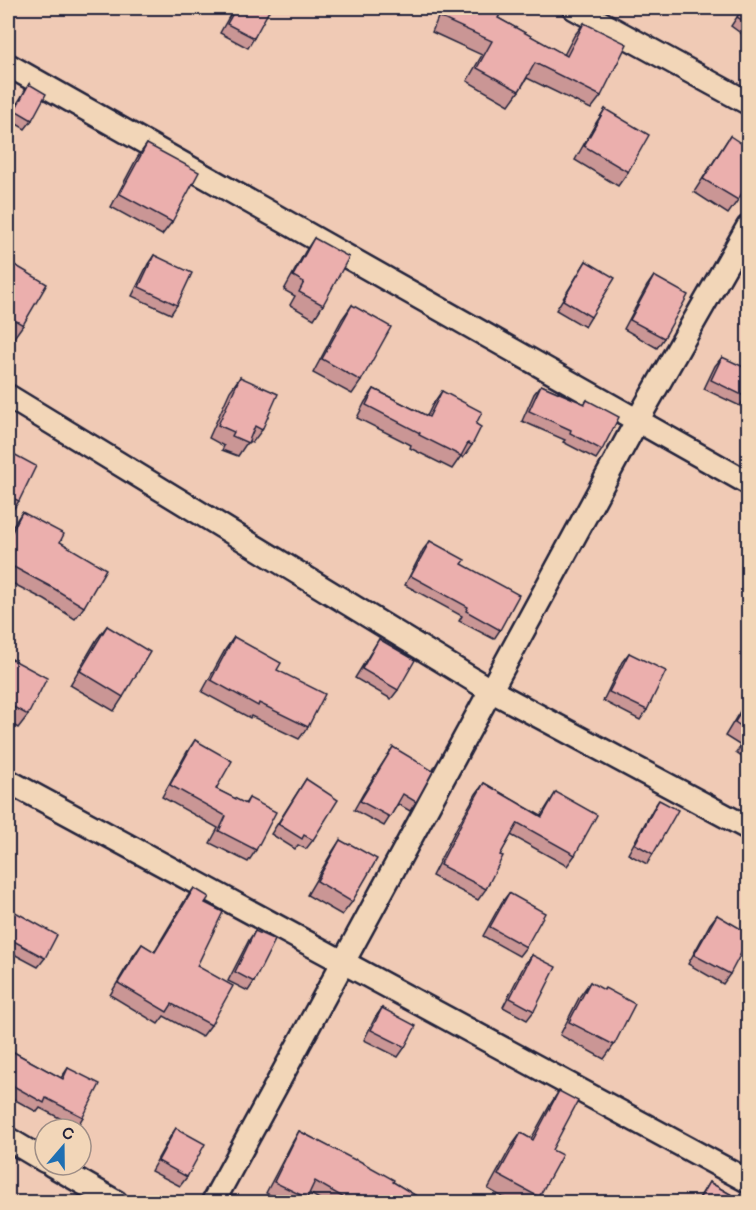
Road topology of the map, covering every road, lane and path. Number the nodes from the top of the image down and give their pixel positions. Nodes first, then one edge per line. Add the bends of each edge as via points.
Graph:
1 (574, 8) edge
2 (8, 65) edge
3 (748, 103) edge
4 (748, 227) edge
5 (8, 396) edge
6 (637, 421) junction
7 (748, 483) edge
8 (490, 690) junction
9 (8, 781) edge
10 (748, 828) edge
11 (344, 961) junction
12 (8, 1138) edge
13 (33, 1154) edge
14 (72, 1177) edge
15 (748, 1181) edge
16 (116, 1203) edge
17 (213, 1203) edge

1 - 3 street
2 - 6 street
4 - 6 street
5 - 8 street
6 - 7 street
6 - 8 street
8 - 10 street
8 - 11 street
9 - 11 street
11 - 15 street
11 - 17 street
12 - 13 street
14 - 16 street

